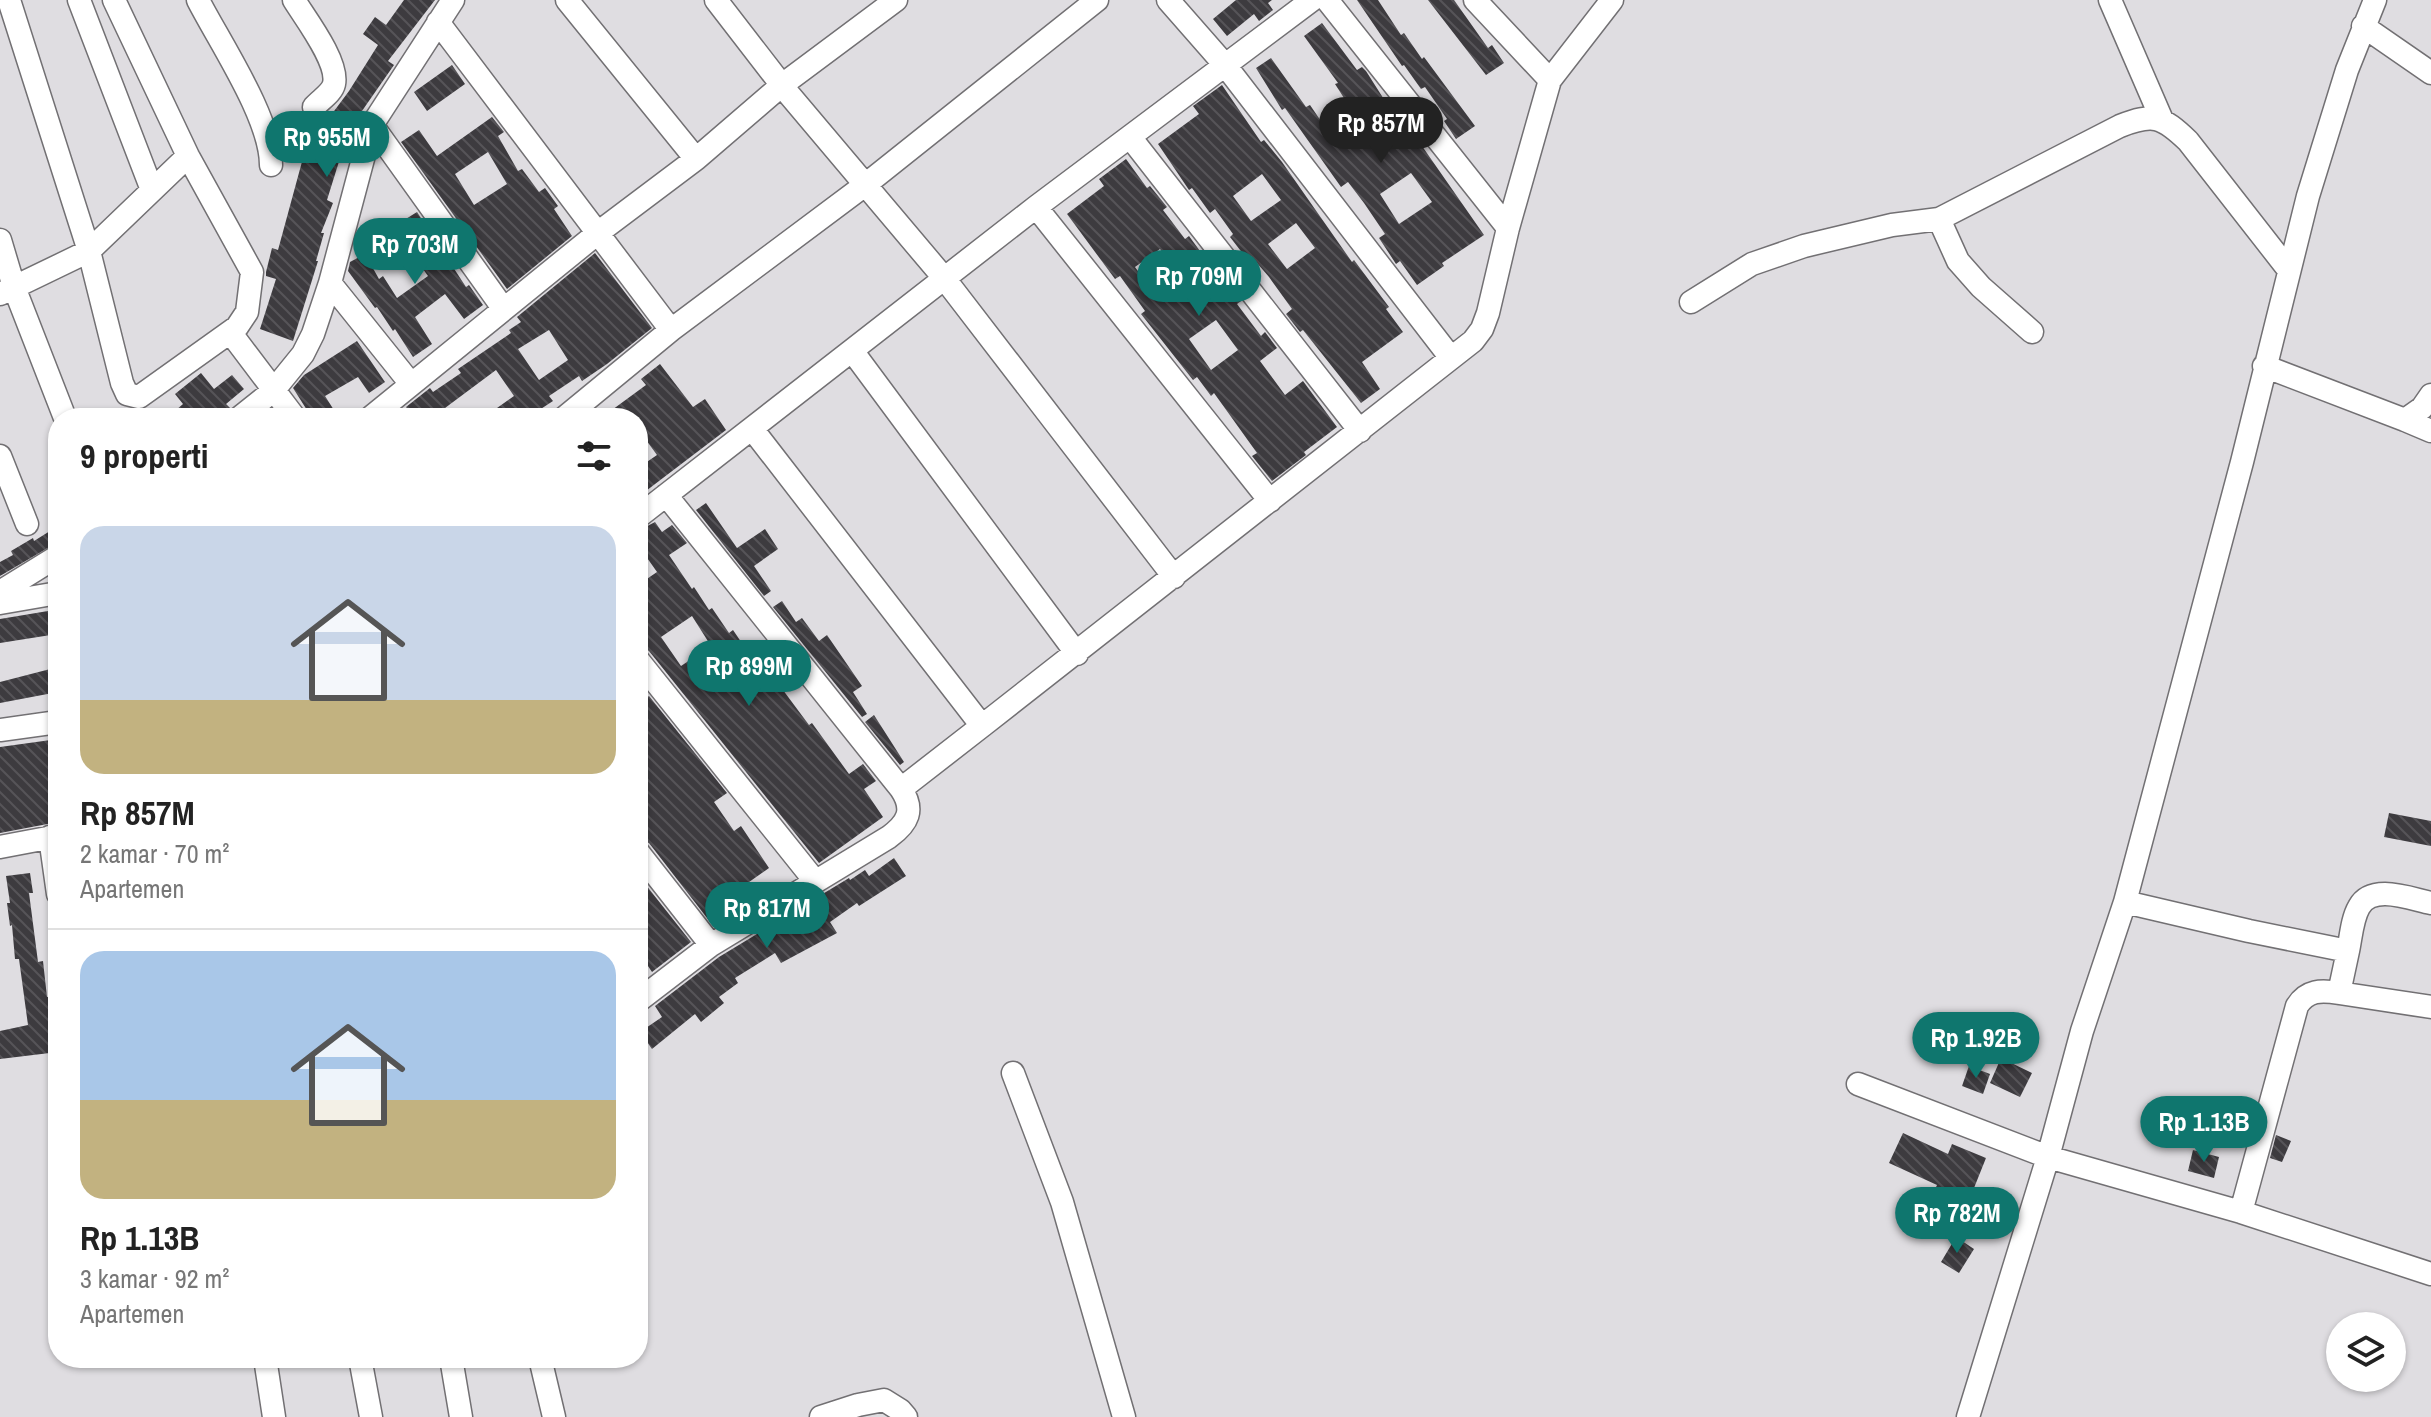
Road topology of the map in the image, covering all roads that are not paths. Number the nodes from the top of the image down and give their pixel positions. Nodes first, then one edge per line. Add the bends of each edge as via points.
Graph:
1 (9, 0) edge
2 (79, 0) edge
3 (114, 0) edge
4 (198, 0) edge
5 (294, 0) edge
6 (453, 0) edge
7 (567, 0) edge
8 (716, 0) edge
9 (896, 0) edge
10 (1097, 0) edge
11 (1168, 0) edge
12 (1312, 0) edge
13 (1327, 0) edge
14 (1475, 0) edge
15 (1612, 0) edge
16 (2110, 0) edge
17 (2375, 0) edge
18 (438, 22) junction
19 (2363, 26) junction
20 (1225, 65) junction
21 (2431, 73) edge
22 (1550, 80) junction
23 (782, 85) junction
24 (314, 107) dead end
25 (2162, 120) junction
26 (372, 125) junction
27 (1130, 137) junction
28 (188, 156) junction
29 (696, 159) junction
30 (271, 165) dead end
31 (865, 185) junction
32 (152, 190) junction
33 (1036, 207) junction
34 (1939, 219) junction
35 (1508, 228) junction
36 (599, 232) junction
37 (0, 240) edge
38 (89, 251) junction
39 (2288, 269) junction
40 (944, 278) junction
41 (330, 283) junction
42 (7, 290) edge
43 (1691, 302) dead end
44 (503, 308) junction
45 (671, 330) junction
46 (230, 332) junction
47 (2032, 332) dead end
48 (853, 352) junction
49 (1451, 358) junction
50 (2264, 366) junction
51 (411, 384) junction
52 (273, 391) junction
53 (2431, 395) edge
54 (60, 408) edge
55 (252, 408) edge
56 (287, 408) edge
57 (382, 408) edge
58 (576, 408) edge
59 (2405, 420) junction
60 (753, 430) junction
61 (1360, 431) junction
62 (2431, 431) edge
63 (0, 456) edge
64 (666, 495) junction
65 (1270, 501) junction
66 (648, 509) edge
67 (27, 524) dead end
68 (48, 562) edge
69 (1174, 577) junction
70 (0, 592) edge
71 (48, 595) edge
72 (0, 603) edge
73 (1077, 654) junction
74 (648, 672) edge
75 (48, 723) edge
76 (982, 726) junction
77 (0, 730) edge
78 (901, 789) junction
79 (48, 837) edge
80 (0, 847) edge
81 (648, 865) edge
82 (815, 881) junction
83 (2125, 902) junction
84 (2431, 903) edge
85 (711, 945) junction
86 (2348, 951) junction
87 (648, 993) edge
88 (2339, 993) junction
89 (2431, 1007) edge
90 (1013, 1073) dead end
91 (1858, 1084) dead end
92 (2048, 1157) junction
93 (2241, 1212) junction
94 (2431, 1274) edge
95 (267, 1368) edge
96 (362, 1368) edge
97 (453, 1368) edge
98 (542, 1368) edge
99 (274, 1417) edge
100 (371, 1417) edge
101 (461, 1417) edge
102 (554, 1417) edge
103 (821, 1417) edge
104 (906, 1417) edge
105 (1124, 1417) edge
106 (1968, 1417) edge

1 - 38 street
2 - 32 street
3 - 28 street
4 - 30 street via 263,122
5 - 24 street via 328,55 335,80
6 - 18 street
7 - 29 street
8 - 23 street
9 - 23 street
10 - 31 street
11 - 20 street
12 - 20 street
13 - 35 street
14 - 22 street
15 - 22 street
16 - 25 street
17 - 19 street
18 - 26 street
18 - 36 street
19 - 21 street
19 - 39 street
20 - 27 street
20 - 49 street
22 - 35 street
23 - 29 street
23 - 31 street
25 - 34 street via 2147,116 2120,126
25 - 39 street via 2188,141
26 - 41 street
26 - 44 street
27 - 33 street
27 - 61 street
28 - 32 street
28 - 46 street via 252,272 247,312
29 - 36 street
31 - 40 street
31 - 45 street
32 - 38 street
33 - 40 street
33 - 65 street
34 - 43 street via 1804,246 1752,264
34 - 47 street via 1958,261
35 - 49 street via 1482,329
36 - 44 street
36 - 45 street
37 - 42 street
38 - 42 street
38 - 46 street via 127,394 144,394
39 - 50 street
40 - 48 street
40 - 69 street
41 - 51 street
41 - 52 street via 303,354
42 - 54 street
44 - 51 street
45 - 58 street
46 - 52 street
48 - 60 street
48 - 73 street
49 - 61 street
50 - 59 street
50 - 83 street
51 - 57 street
52 - 55 street
52 - 56 street
53 - 59 street
59 - 62 street
60 - 64 street
60 - 76 street
61 - 65 street
63 - 67 street
64 - 66 street
64 - 78 street
65 - 69 street
68 - 70 street
69 - 73 street
71 - 72 street
73 - 76 street
74 - 82 street
75 - 77 street
76 - 78 street
78 - 82 street via 909,808 901,829
79 - 80 street
81 - 85 street
82 - 85 street
83 - 86 street
83 - 92 street
84 - 86 street via 2384,894 2367,898 2356,912
85 - 87 street
86 - 88 street
88 - 89 street
88 - 93 street via 2313,992 2297,1006
90 - 105 street via 1062,1202
91 - 92 street
92 - 93 street
92 - 106 street
93 - 94 street
95 - 99 street
96 - 100 street
97 - 101 street
98 - 102 street
103 - 104 street via 884,1400

